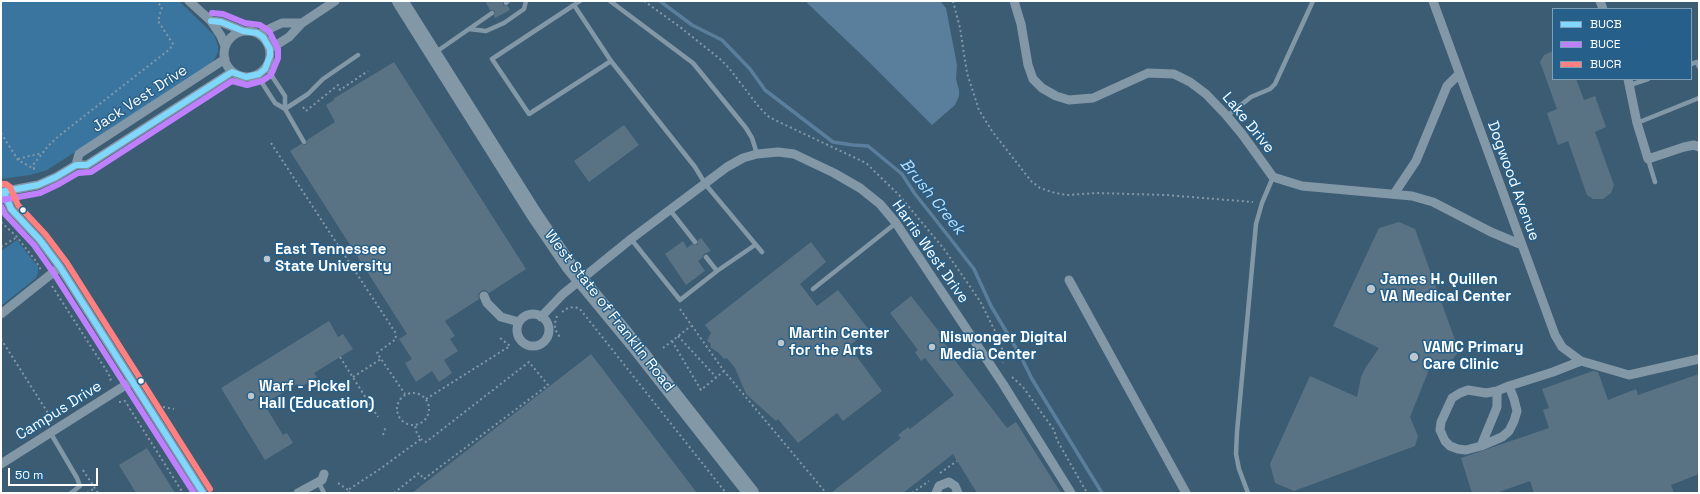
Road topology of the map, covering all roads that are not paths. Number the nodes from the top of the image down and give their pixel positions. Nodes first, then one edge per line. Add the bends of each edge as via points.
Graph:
1 (189, 1) edge
2 (335, 1) edge
3 (400, 1) edge
4 (526, 1) edge
5 (580, 1) edge
6 (610, 1) edge
7 (1014, 1) edge
8 (1313, 1) edge
9 (1433, 1) edge
10 (574, 5) junction
11 (492, 13) dead end
12 (211, 21) junction
13 (302, 23) junction
14 (469, 29) junction
15 (243, 31) junction
16 (258, 34) junction
17 (225, 46) junction
18 (270, 49) junction
19 (433, 54) junction
20 (358, 55) dead end
21 (225, 59) junction
22 (611, 61) junction
23 (1692, 64) edge
24 (266, 67) junction
25 (1699, 67) edge
26 (232, 72) junction
27 (1459, 74) junction
28 (257, 75) junction
29 (1642, 80) edge
30 (1629, 82) edge
31 (1699, 98) edge
32 (284, 109) junction
33 (1227, 116) junction
34 (1637, 123) junction
35 (304, 142) dead end
36 (1699, 147) edge
37 (757, 154) junction
38 (1648, 159) junction
39 (76, 165) junction
40 (1273, 177) junction
41 (1655, 182) dead end
42 (706, 185) junction
43 (3, 192) edge
44 (1394, 194) junction
45 (670, 210) junction
46 (896, 223) junction
47 (632, 239) junction
48 (695, 242) dead end
49 (755, 245) junction
50 (1522, 245) junction
51 (762, 252) dead end
52 (706, 257) dead end
53 (60, 267) junction
54 (717, 271) junction
55 (582, 280) junction
56 (1069, 280) dead end
57 (813, 289) dead end
58 (484, 296) dead end
59 (1, 314) edge
60 (541, 317) junction
61 (520, 322) junction
62 (1699, 359) edge
63 (1581, 361) junction
64 (132, 381) junction
65 (1509, 386) junction
66 (1497, 391) junction
67 (50, 432) junction
68 (1480, 446) junction
69 (1, 464) edge
70 (321, 478) joint
71 (71, 493) edge
72 (203, 493) edge
73 (298, 493) edge
74 (324, 493) edge
75 (751, 493) edge
76 (936, 493) edge
77 (958, 493) edge
78 (1071, 493) edge
79 (1186, 493) edge
80 (1248, 493) edge

1 - 12 street
2 - 13 street
3 - 19 highway, West State of Franklin Road
4 - 14 lane via 524,9 504,24 486,31
5 - 10 lane
6 - 37 lane via 692,62 746,128
7 - 33 street, Lake Drive via 1028,65 1033,79 1042,88 1068,100 1080,100 1093,98 1148,73 1174,74 1206,94
8 - 33 lane via 1275,84 1270,90 1251,97
9 - 27 street, Dogwood Avenue
10 - 22 lane
10 - 22 lane via 492,59 529,114
11 - 14 lane
12 - 15 street via 221,22
12 - 17 street
13 - 16 street via 282,23
13 - 18 street via 289,37
14 - 19 lane
15 - 16 street
15 - 17 street via 231,37
16 - 18 street via 267,42
17 - 21 street
18 - 24 street
19 - 55 highway, West State of Franklin Road via 534,214 570,267
20 - 32 lane via 323,79 308,94
21 - 26 street
21 - 39 street, Jack Vest Drive via 79,154
22 - 42 lane via 695,167
23 - 25 lane via 1697,62
24 - 28 street
24 - 32 lane via 285,96
26 - 28 street via 246,77
26 - 39 street, Jack Vest Drive via 87,166
27 - 44 street via 1448,86 1416,160
27 - 50 street, Dogwood Avenue
28 - 32 lane via 275,103
29 - 30 lane
30 - 34 street
31 - 34 lane
32 - 35 lane
33 - 40 street, Lake Drive
34 - 38 street
36 - 38 street via 1684,146
37 - 42 street, Harris West Drive via 727,167
37 - 46 street, Harris West Drive via 794,154 812,161 860,188 880,204
38 - 41 lane
39 - 43 street, Jack Vest Drive via 38,185
40 - 44 street, Lake Drive via 1302,186
40 - 80 lane via 1256,224 1236,454
42 - 45 street, Harris West Drive
42 - 49 lane
43 - 53 street via 11,209 40,240
44 - 50 street, Lake Drive via 1433,202
45 - 47 street, Harris West Drive
45 - 48 lane
46 - 57 lane
46 - 78 street, Harris West Drive via 1003,384
47 - 54 lane via 680,300
47 - 55 street, Harris West Drive
49 - 51 lane
49 - 54 lane
50 - 63 street, Dogwood Avenue via 1555,335 1562,346
52 - 54 lane
53 - 59 street
53 - 64 street
55 - 60 street, Harris West Drive
55 - 75 highway, West State of Franklin Road
56 - 79 street
58 - 61 street via 487,303 501,317
60 - 61 street via 527,316
60 - 61 street via 549,330 545,340 536,346 526,345 519,337 517,327
62 - 63 street via 1628,375
63 - 65 street
64 - 67 street, Campus Drive
64 - 72 street
65 - 66 street
65 - 68 street via 1517,411 1514,421 1502,437
66 - 68 street via 1497,407
66 - 68 street via 1486,393 1468,390 1460,393 1452,398 1441,422 1440,430 1450,446 1466,450
67 - 69 street, Campus Drive
67 - 71 lane via 80,486
70 - 73 street
70 - 74 lane
76 - 77 street via 939,486 949,482 955,486

